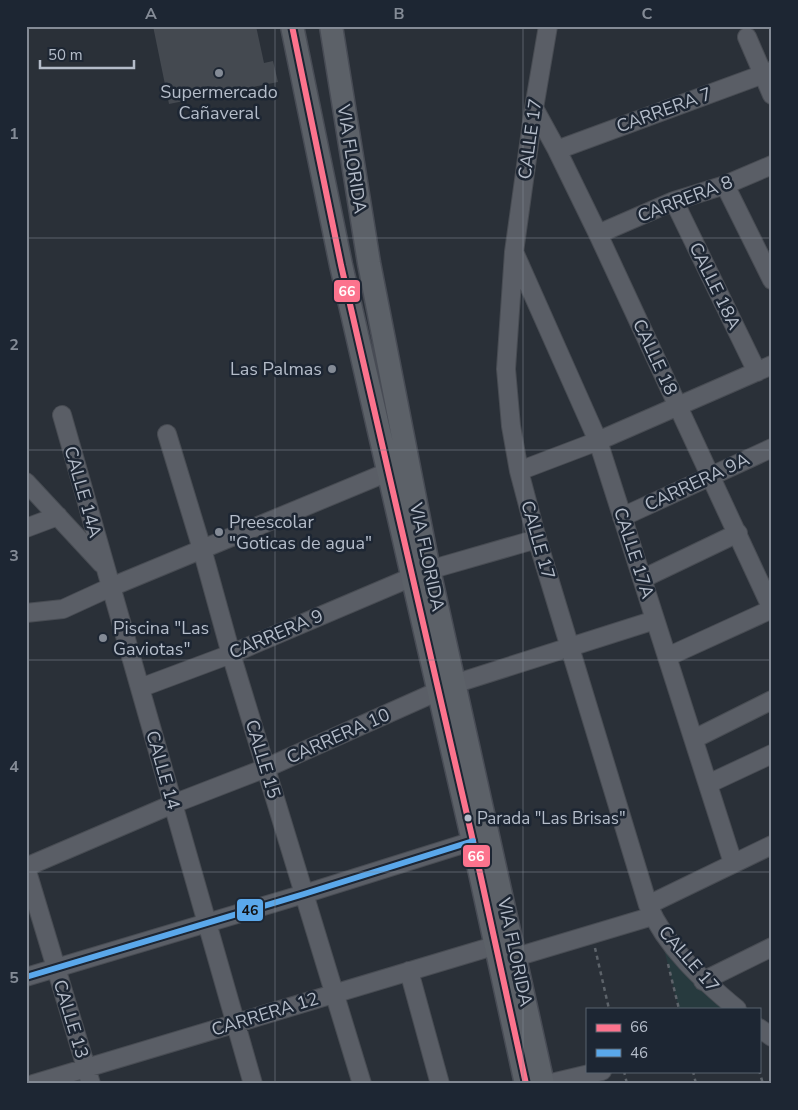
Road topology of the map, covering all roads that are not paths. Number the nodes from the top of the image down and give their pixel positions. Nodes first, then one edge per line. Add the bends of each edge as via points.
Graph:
1 (292, 26) edge
2 (331, 26) edge
3 (548, 26) edge
4 (747, 37) dead end
5 (767, 72) edge
6 (772, 95) edge
7 (534, 108) junction
8 (557, 150) junction
9 (772, 165) edge
10 (725, 184) junction
11 (674, 201) junction
12 (598, 234) junction
13 (514, 252) junction
14 (770, 272) edge
15 (764, 368) edge
16 (678, 406) junction
17 (62, 415) dead end
18 (167, 434) dead end
19 (598, 441) junction
20 (772, 448) edge
21 (519, 471) junction
22 (388, 472) junction
23 (711, 476) junction
24 (26, 482) edge
25 (58, 516) junction
26 (622, 517) junction
27 (26, 528) edge
28 (738, 533) junction
29 (536, 539) junction
30 (202, 549) junction
31 (105, 568) junction
32 (420, 574) junction
33 (642, 579) junction
34 (110, 587) junction
35 (772, 609) edge
36 (26, 613) edge
37 (655, 620) junction
38 (570, 648) junction
39 (231, 654) junction
40 (668, 657) junction
41 (140, 688) junction
42 (447, 688) junction
43 (772, 700) edge
44 (694, 739) junction
45 (772, 754) edge
46 (266, 768) junction
47 (708, 784) junction
48 (173, 804) junction
49 (473, 841) junction
50 (772, 845) edge
51 (733, 862) junction
52 (26, 868) edge
53 (304, 894) junction
54 (651, 911) junction
55 (207, 923) junction
56 (497, 945) junction
57 (772, 947) edge
58 (516, 956) junction
59 (56, 968) junction
60 (409, 971) junction
61 (26, 977) edge
62 (704, 981) junction
63 (334, 994) junction
64 (736, 1008) edge
65 (235, 1023) junction
66 (598, 1072) edge
67 (88, 1076) edge
68 (33, 1084) edge
69 (253, 1084) edge
70 (362, 1084) edge
71 (440, 1084) edge
72 (526, 1084) edge
73 (545, 1084) edge

1 - 22 main road
2 - 32 main road, VIA FLORIDA
3 - 7 street, CALLE 17
4 - 5 street
5 - 6 street
5 - 8 street, CARRERA 7
7 - 8 street, CALLE 18
7 - 13 street, CALLE 17
8 - 12 street, CALLE 18
9 - 10 street, CARRERA 8
10 - 11 street, CARRERA 8
10 - 14 street
11 - 12 street, CARRERA 8
11 - 15 street, CALLE 18A
12 - 16 street, CALLE 18
13 - 19 street, CALLE 17A
13 - 21 street, CALLE 17 via 506,369
15 - 16 street
16 - 19 street
16 - 23 street, CALLE 18
17 - 31 street, CALLE 14A
18 - 30 street, CALLE 15
19 - 21 street
19 - 26 street, CALLE 17A
20 - 23 street, CARRERA 9A
21 - 29 street, CALLE 17
22 - 30 street
22 - 32 main road
23 - 26 street, CARRERA 9A
23 - 28 street, CALLE 18
24 - 25 street, CALLE 14
25 - 27 street
25 - 31 street, CALLE 14
26 - 33 street, CALLE 17A
28 - 33 street
28 - 35 street, CALLE 18
29 - 32 street, CARRERA 9
29 - 38 street, CALLE 17
30 - 34 street
30 - 39 street, CALLE 15
31 - 34 street, CALLE 14
32 - 39 street, CARRERA 9
32 - 42 main road
33 - 37 street, CALLE 17A
34 - 36 street via 62,608
34 - 41 street, CALLE 14
35 - 40 street
37 - 38 street, CARRERA 10
37 - 40 street, CALLE 17A
38 - 42 street, CARRERA 10
38 - 54 street, CALLE 17
39 - 41 street, CARRERA 9
39 - 46 street, CALLE 15
40 - 44 street, CALLE 17A
41 - 48 street, CALLE 14
42 - 46 street, CARRERA 10
42 - 49 main road
42 - 58 main road, VIA FLORIDA
43 - 44 street
44 - 47 street, CALLE 17A
45 - 47 street
46 - 48 street, CARRERA 10
46 - 53 street, CALLE 15
47 - 51 street, CALLE 17A
48 - 52 street, CARRERA 10
48 - 55 street, CALLE 14
49 - 53 street
49 - 56 main road
50 - 51 street
51 - 54 street
52 - 59 street, CALLE 13
53 - 55 street
53 - 63 street, CALLE 15
54 - 58 street via 592,934
54 - 62 street, CALLE 17 via 660,929
55 - 59 street
55 - 65 street, CALLE 14
56 - 60 street, CARRERA 12
56 - 72 main road
57 - 62 street
58 - 73 main road, VIA FLORIDA
59 - 61 street
59 - 67 street, CALLE 13
60 - 63 street, CARRERA 12
60 - 71 street
62 - 64 street, CALLE 17
63 - 65 street, CARRERA 12
63 - 70 street, CALLE 15
65 - 67 street, CARRERA 12
65 - 69 street, CALLE 14
66 - 73 street
67 - 68 street, CARRERA 12

